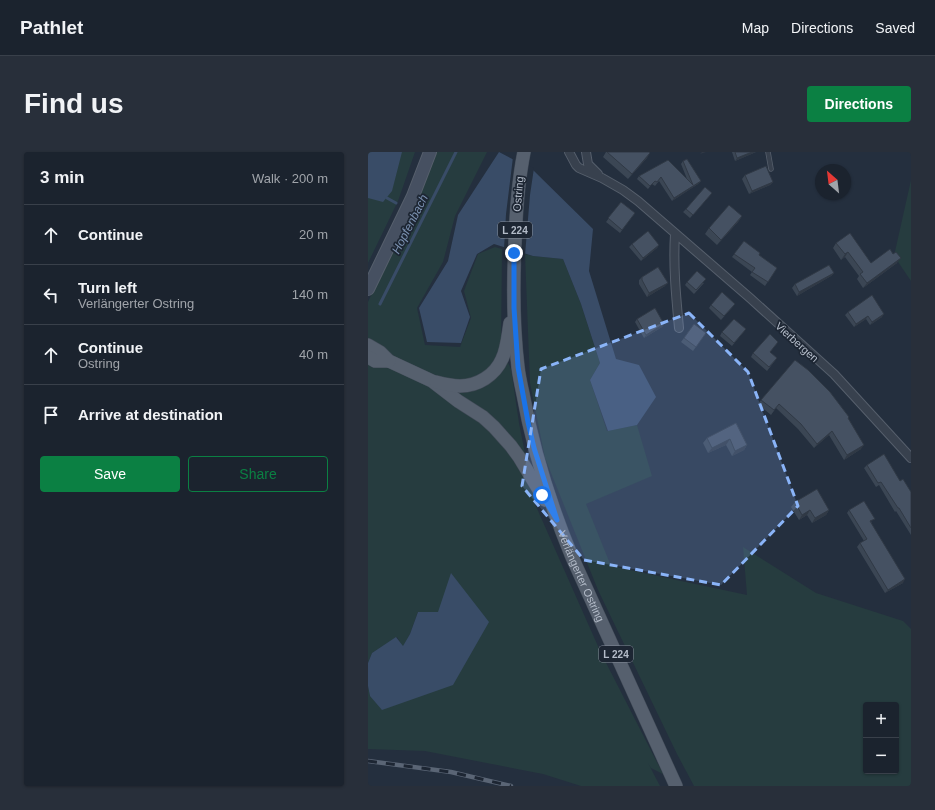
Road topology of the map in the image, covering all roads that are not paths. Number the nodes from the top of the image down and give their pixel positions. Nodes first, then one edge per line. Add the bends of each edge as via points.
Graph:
1 (430, 152) edge
2 (524, 152) edge
3 (569, 152) edge
4 (586, 152) edge
5 (768, 152) edge
6 (771, 169) dead end
7 (602, 178) junction
8 (675, 234) junction
9 (368, 289) edge
10 (514, 308) junction
11 (679, 328) dead end
12 (368, 346) edge
13 (368, 357) edge
14 (389, 361) junction
15 (432, 381) junction
16 (911, 458) edge
17 (557, 520) junction
18 (676, 786) edge

1 - 9 main road via 413,196
2 - 10 main road, Ostring / L 224 via 517,202
3 - 7 street, Vierbergen via 579,168
4 - 7 street, Vierbergen via 588,164
5 - 6 lane
7 - 8 street, Vierbergen via 638,201
8 - 11 street via 674,272
8 - 16 street, Vierbergen via 834,374
10 - 15 main road via 504,353 492,374 466,386
10 - 17 main road, Verlängerter Ostring / L 224 via 518,367 528,422
12 - 14 main road via 380,352
13 - 14 main road via 375,361
14 - 15 main road
15 - 17 main road via 494,427 524,465
17 - 18 main road, Verlängerter Ostring / L 224

